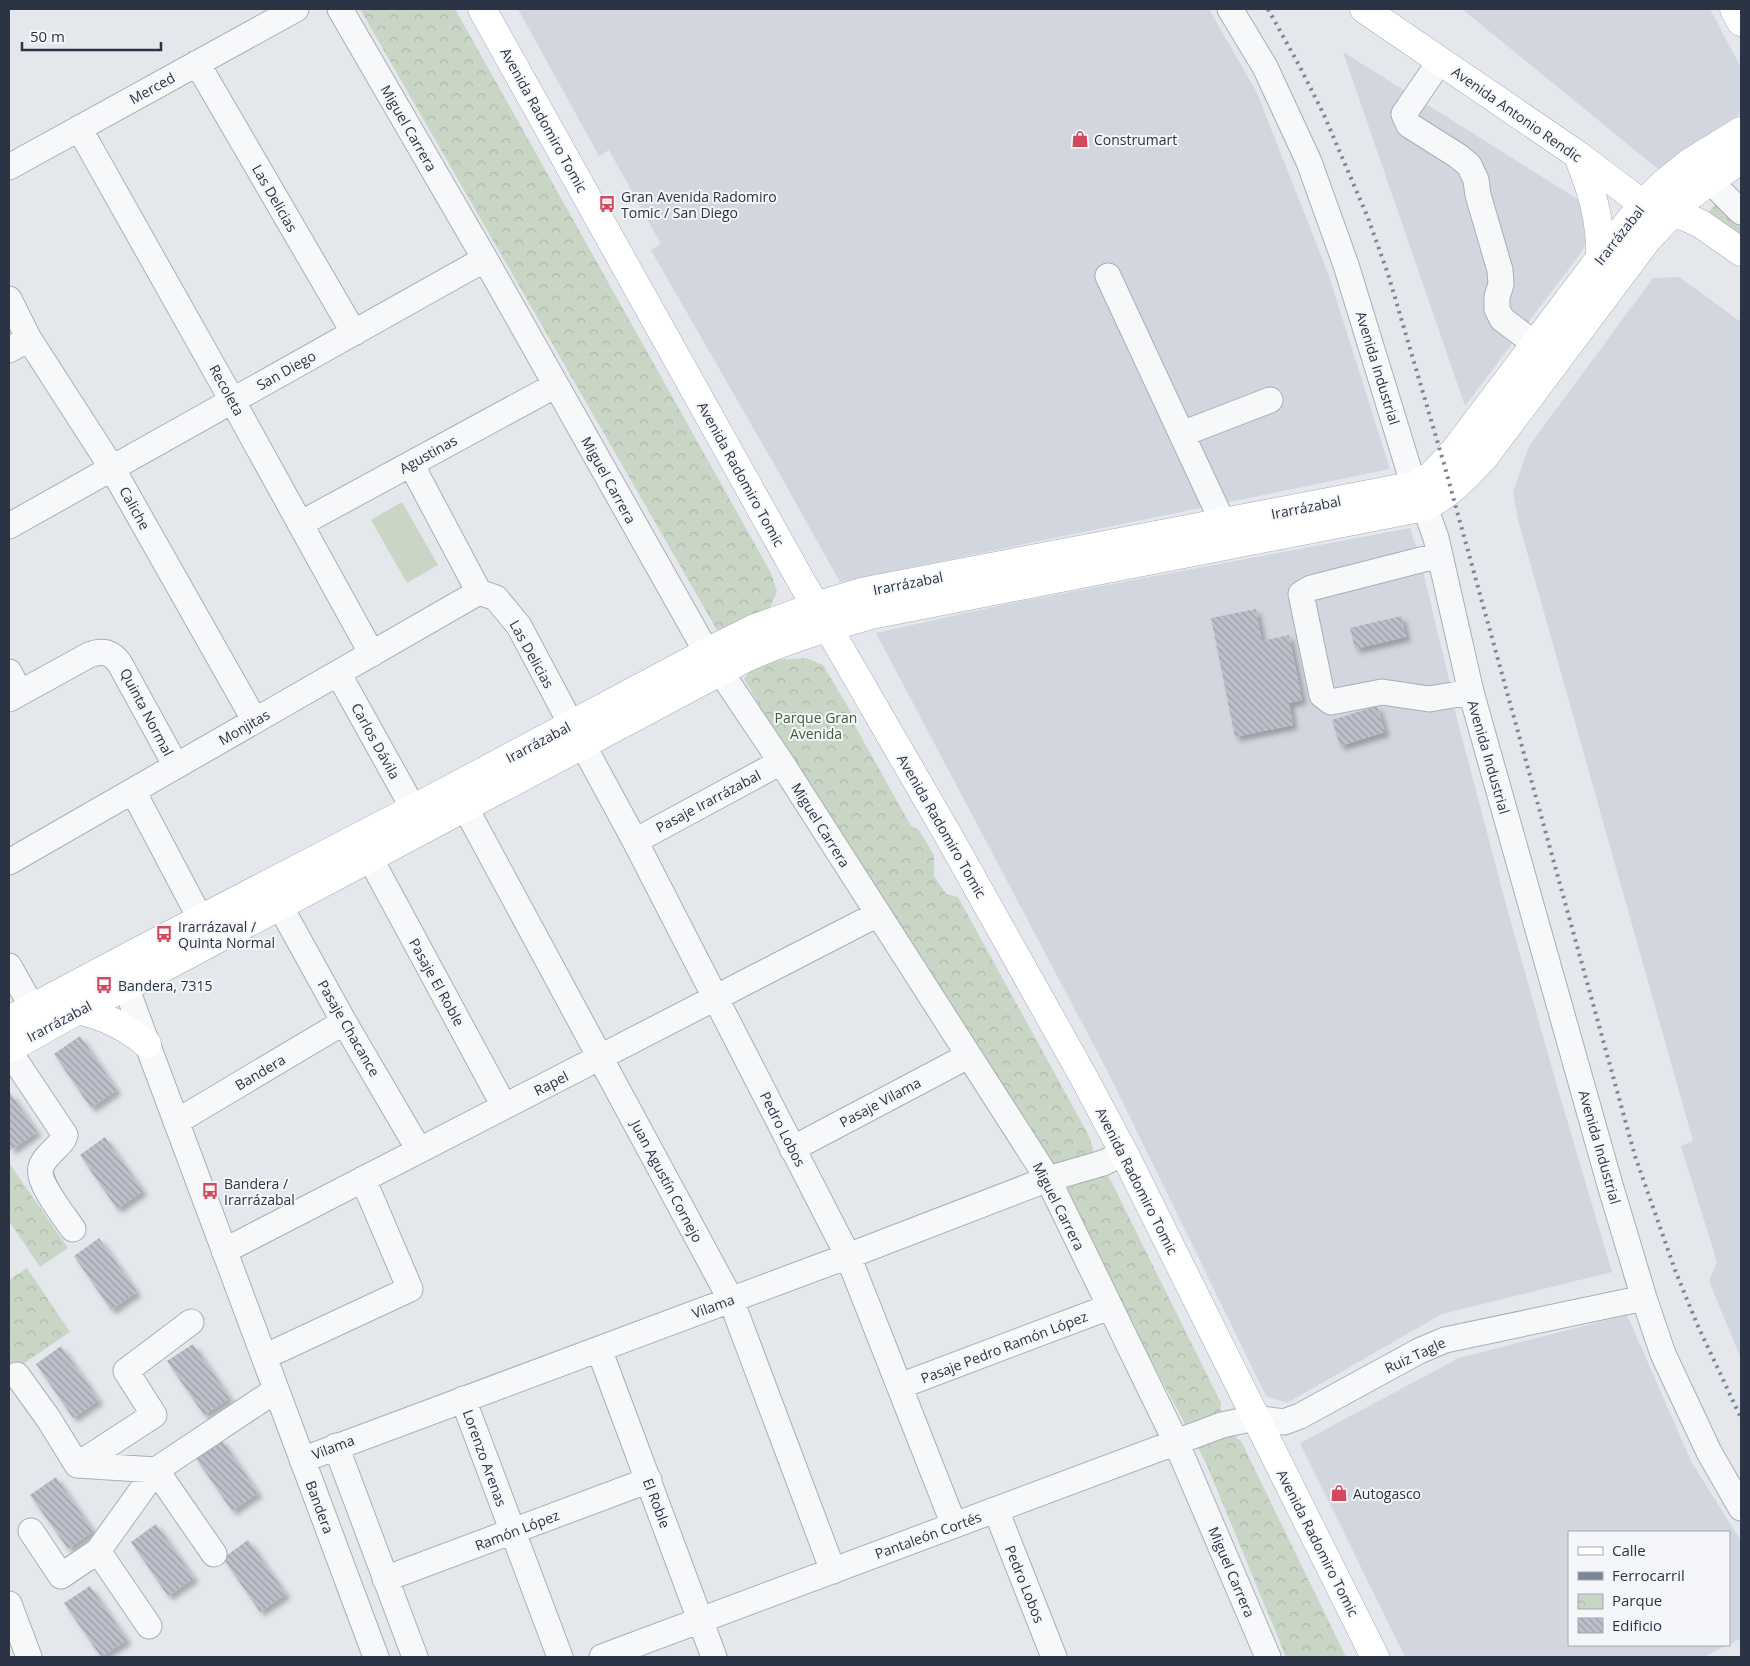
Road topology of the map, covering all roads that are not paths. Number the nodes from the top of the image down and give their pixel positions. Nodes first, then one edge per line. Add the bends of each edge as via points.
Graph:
1 (296, 9) edge
2 (340, 9) edge
3 (482, 9) edge
4 (1230, 9) edge
5 (1364, 9) edge
6 (1734, 9) edge
7 (1741, 22) edge
8 (1440, 61) junction
9 (197, 63) junction
10 (79, 128) junction
11 (1741, 131) edge
12 (1578, 154) junction
13 (1741, 160) edge
14 (9, 167) edge
15 (1710, 180) junction
16 (1643, 204) junction
17 (1672, 212) junction
18 (1741, 212) edge
19 (1741, 252) edge
20 (1600, 258) junction
21 (485, 259) junction
22 (1741, 268) edge
23 (1108, 276) dead end
24 (9, 299) edge
25 (354, 333) junction
26 (19, 344) edge
27 (1535, 344) junction
28 (556, 384) junction
29 (232, 400) junction
30 (1270, 400) dead end
31 (1182, 434) junction
32 (411, 464) junction
33 (112, 468) junction
34 (1420, 496) junction
35 (1223, 523) junction
36 (300, 524) junction
37 (9, 526) edge
38 (1440, 555) junction
39 (479, 592) junction
40 (822, 616) junction
41 (372, 654) junction
42 (714, 662) junction
43 (338, 673) junction
44 (13, 688) edge
45 (1471, 692) junction
46 (255, 721) junction
47 (577, 735) junction
48 (781, 762) junction
49 (176, 766) junction
50 (133, 791) junction
51 (413, 808) junction
52 (465, 808) junction
53 (635, 841) junction
54 (370, 858) junction
55 (9, 862) edge
56 (280, 906) junction
57 (878, 914) junction
58 (200, 918) junction
59 (9, 966) edge
60 (120, 976) junction
61 (715, 998) junction
62 (78, 1010) junction
63 (20, 1013) edge
64 (344, 1022) junction
65 (147, 1044) junction
66 (9, 1050) edge
67 (968, 1056) junction
68 (600, 1058) junction
69 (504, 1106) junction
70 (176, 1122) junction
71 (792, 1148) junction
72 (419, 1150) junction
73 (1124, 1153) junction
74 (363, 1179) junction
75 (1048, 1179) junction
76 (73, 1229) dead end
77 (224, 1251) junction
78 (848, 1256) junction
79 (1644, 1298) junction
80 (731, 1300) junction
81 (1109, 1307) junction
82 (191, 1322) dead end
83 (599, 1349) junction
84 (264, 1357) junction
85 (17, 1375) dead end
86 (900, 1386) junction
87 (276, 1390) junction
88 (463, 1400) junction
89 (1255, 1418) junction
90 (1176, 1442) junction
91 (336, 1446) junction
92 (302, 1460) junction
93 (78, 1465) junction
94 (156, 1470) junction
95 (649, 1480) junction
96 (1741, 1508) edge
97 (996, 1510) junction
98 (954, 1525) junction
99 (31, 1531) dead end
100 (512, 1532) junction
101 (98, 1551) junction
102 (214, 1554) dead end
103 (833, 1571) junction
104 (386, 1579) junction
105 (9, 1604) edge
106 (701, 1620) junction
107 (149, 1626) dead end
108 (1051, 1656) edge
109 (30, 1657) edge
110 (376, 1657) edge
111 (414, 1657) edge
112 (560, 1657) edge
113 (602, 1657) edge
114 (714, 1657) edge
115 (1268, 1657) edge
116 (1375, 1657) edge

1 - 9 street, Merced
2 - 21 street, Miguel Carrera
3 - 40 main road, Avenida Radomiro Tomic
4 - 34 street, Avenida Industrial via 1264,67 1309,162 1346,265 1409,470
5 - 8 main road, Avenida Antonio Rendic
6 - 7 main road
8 - 12 main road, Avenida Antonio Rendic
8 - 27 street via 1404,114 1409,125 1469,165 1500,270 1497,309 1502,319
9 - 10 street, Merced
9 - 25 street, Las Delicias
10 - 14 street, Merced
10 - 29 street, Recoleta
11 - 16 main road, Irarrázabal via 1690,163
12 - 16 main road, Avenida Antonio Rendic
12 - 20 main road via 1597,210
13 - 15 main road, Irarrázabal
15 - 17 main road, Irarrázabal
15 - 18 street
16 - 17 main road, Avenida Antonio Rendic
16 - 20 main road, Irarrázabal
17 - 19 main road, Avenida Antonio Rendic via 1701,224
17 - 22 main road via 1682,226
17 - 34 main road, Irarrázabal via 1648,239 1486,455 1452,491
20 - 27 main road, Irarrázabal
21 - 25 street, San Diego
21 - 28 street, Miguel Carrera
23 - 31 street
24 - 26 street, Caliche
25 - 29 street, San Diego
26 - 33 street, Caliche
27 - 34 main road, Irarrázabal via 1444,464 1432,475
28 - 32 street, Agustinas
28 - 42 street, Miguel Carrera
29 - 33 street, San Diego
29 - 36 street, Recoleta
30 - 31 street
31 - 35 street
32 - 36 street, Agustinas
32 - 39 street
33 - 37 street, San Diego
33 - 46 street, Caliche
34 - 35 main road, Irarrázabal
34 - 38 street, Avenida Industrial
34 - 40 main road, Irarrázabal via 871,614
35 - 40 main road, Irarrázabal via 861,592
36 - 41 street, Recoleta
38 - 45 street, Avenida Industrial
38 - 45 street via 1311,588 1301,594 1322,695 1331,702 1382,692 1429,700
39 - 41 street, Monjitas
39 - 47 street, Las Delicias via 496,598 519,626
40 - 42 main road, Irarrázabal via 753,629
40 - 73 main road, Avenida Radomiro Tomic
41 - 43 street, Monjitas
42 - 47 main road, Irarrázabal
42 - 48 street, Miguel Carrera
43 - 46 street, Monjitas
43 - 51 street, Carlos Dávila
44 - 49 street, Quinta Normal via 89,655 107,652 117,659
45 - 79 street, Avenida Industrial
46 - 49 street, Monjitas
47 - 51 main road, Irarrázabal
47 - 52 main road, Irarrázabal
47 - 53 street, Pedro Lobos
48 - 53 street, Pasaje Irarrázabal
48 - 57 street, Miguel Carrera
49 - 50 street, Monjitas
50 - 55 street, Monjitas
50 - 58 street
51 - 58 main road, Irarrázabal
52 - 54 main road, Irarrázabal
52 - 68 street, Juan Agustín Cornejo
53 - 61 street, Pedro Lobos
54 - 56 main road, Irarrázabal
54 - 69 street, Pasaje El Roble
56 - 60 main road, Irarrázabal
56 - 64 street, Pasaje Chacance
57 - 61 street, Rapel
57 - 67 street, Miguel Carrera
58 - 60 main road, Irarrázabal
59 - 63 street
60 - 62 main road, Irarrázabal
60 - 63 main road, Irarrázabal
60 - 65 street, Bandera
61 - 68 street, Rapel
61 - 71 street, Pedro Lobos
62 - 65 main road via 109,1019
62 - 66 main road, Irarrázabal
64 - 70 street, Bandera
64 - 72 street, Pasaje Chacance
65 - 70 street, Bandera
66 - 76 street via 65,1135 41,1166 40,1174 43,1184
67 - 71 street, Pasaje Vilama
67 - 75 street, Miguel Carrera
68 - 69 street, Rapel
68 - 80 street, Juan Agustín Cornejo
69 - 72 street, Rapel
70 - 77 street, Bandera
71 - 78 street, Pedro Lobos
72 - 74 street, Rapel
73 - 75 street, Vilama via 1103,1163
73 - 89 main road, Avenida Radomiro Tomic
74 - 77 street, Rapel
74 - 84 street via 410,1290
75 - 78 street, Vilama
75 - 81 street, Miguel Carrera
77 - 84 street, Bandera
78 - 80 street, Vilama
78 - 86 street, Pedro Lobos
79 - 89 street, Ruiz Tagle via 1445,1340 1419,1350 1300,1416 1284,1422
79 - 96 street, Avenida Industrial via 1663,1354 1709,1452
80 - 83 street, Vilama
80 - 103 street, Juan Agustín Cornejo
81 - 86 street, Pasaje Pedro Ramón López
81 - 90 street, Miguel Carrera
82 - 93 street via 126,1371 154,1415
83 - 88 street, Vilama
83 - 95 street, El Roble
84 - 87 street, Bandera
85 - 93 street
86 - 98 street, Pedro Lobos
87 - 92 street, Bandera
87 - 94 street
88 - 91 street, Vilama
88 - 100 street, Lorenzo Arenas
89 - 90 street, Pantaleón Cortés via 1222,1425
89 - 116 main road, Avenida Radomiro Tomic
90 - 97 street, Pantaleón Cortés
90 - 115 street, Miguel Carrera
91 - 92 street, Vilama
91 - 104 street
92 - 110 street, Bandera
93 - 94 street
94 - 101 street
94 - 102 street
95 - 100 street, Ramón López
95 - 106 street, El Roble
97 - 98 street, Pantaleón Cortés
97 - 108 street, Pedro Lobos
98 - 103 street, Pantaleón Cortés
99 - 101 street via 61,1576
100 - 104 street, Ramón López
100 - 112 street, Lorenzo Arenas
101 - 107 street
103 - 106 street, Pantaleón Cortés
104 - 111 street
105 - 109 street
106 - 113 street, Pantaleón Cortés
106 - 114 street, El Roble

